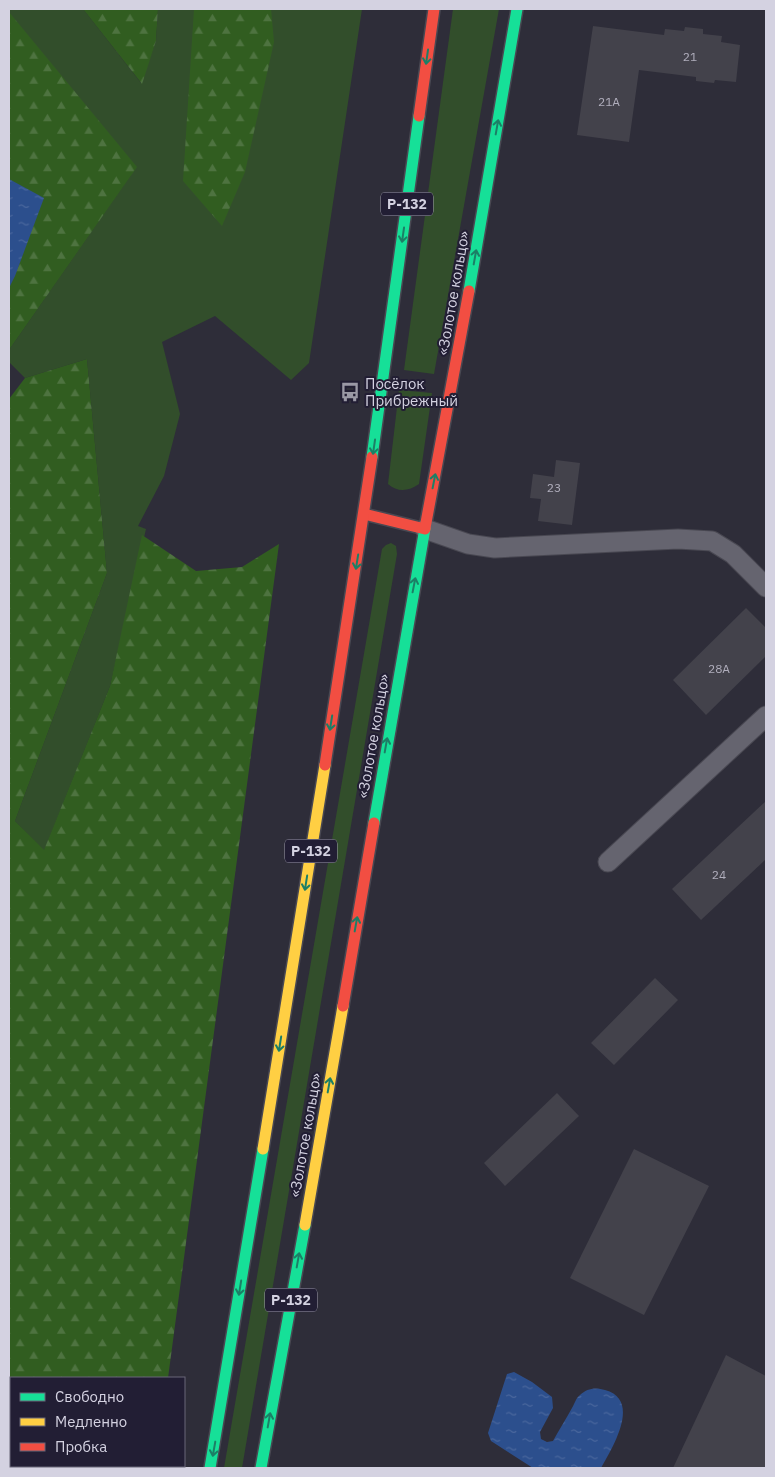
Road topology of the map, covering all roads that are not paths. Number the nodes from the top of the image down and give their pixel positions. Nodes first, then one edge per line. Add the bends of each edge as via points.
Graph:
1 (434, 9) edge
2 (517, 9) edge
3 (364, 514) junction
4 (425, 529) junction
5 (766, 587) edge
6 (766, 716) edge
7 (608, 862) dead end
8 (210, 1468) edge
9 (261, 1468) edge

1 -> 3 highway, Р-132
4 -> 2 highway, «Золотое кольцо» / Р-132
3 - 4 highway
3 -> 8 highway, Р-132
4 - 5 street via 468,544 495,548 678,539 712,541 733,554
9 -> 4 highway, «Золотое кольцо» / Р-132
6 - 7 street

